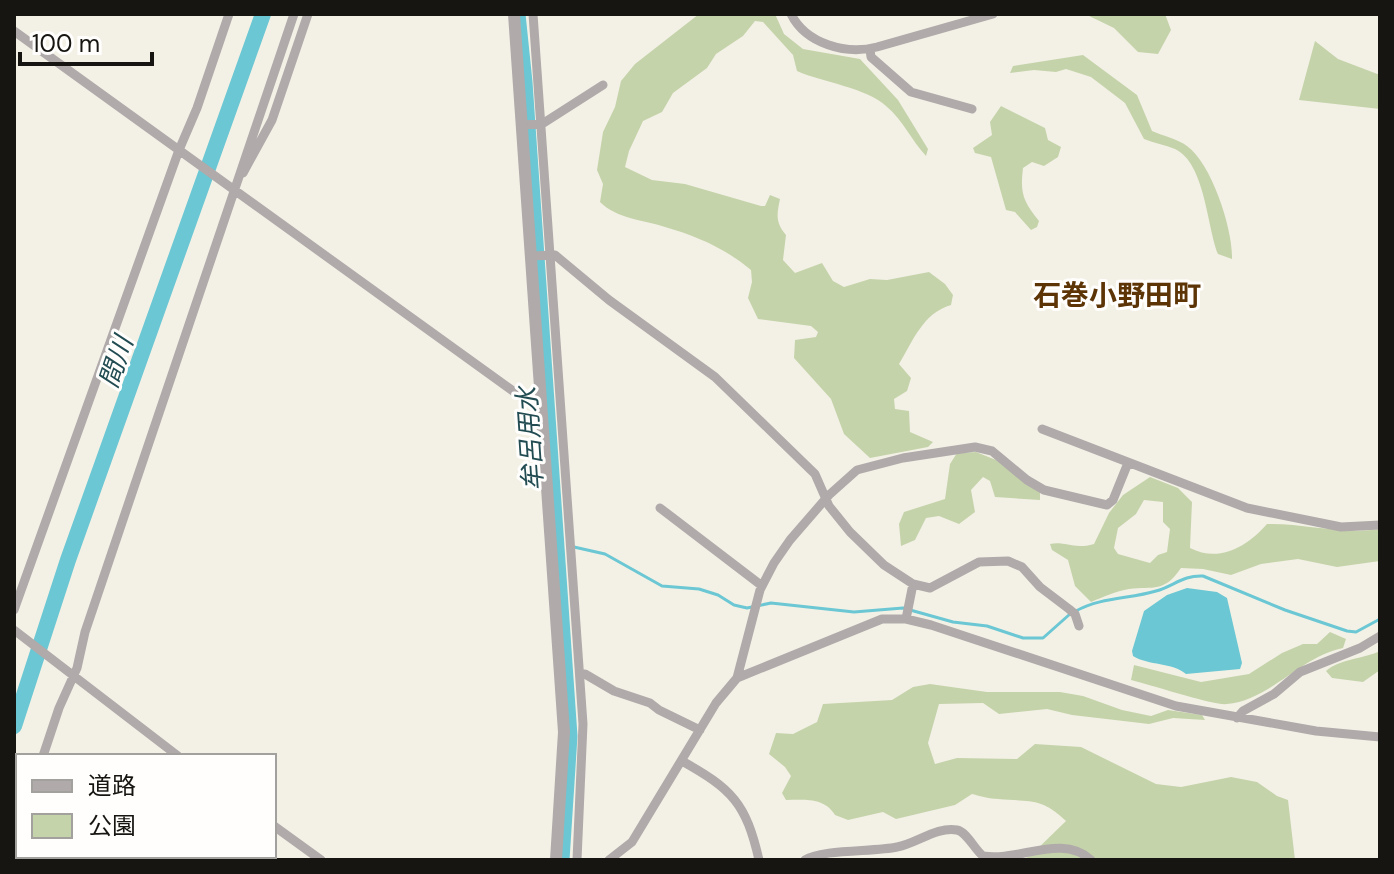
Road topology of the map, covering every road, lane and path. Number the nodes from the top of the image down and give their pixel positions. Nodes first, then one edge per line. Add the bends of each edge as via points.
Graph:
1 (229, 14) edge
2 (294, 14) edge
3 (308, 14) edge
4 (514, 14) edge
5 (533, 14) edge
6 (791, 14) edge
7 (993, 14) edge
8 (14, 31) edge
9 (870, 49) junction
10 (603, 85) dead end
11 (972, 109) dead end
12 (540, 124) junction
13 (523, 125) junction
14 (181, 151) junction
15 (240, 175) junction
16 (234, 189) junction
17 (548, 255) junction
18 (532, 256) junction
19 (541, 403) junction
20 (1042, 429) dead end
21 (1128, 463) junction
22 (825, 500) junction
23 (660, 508) dead end
24 (1380, 525) edge
25 (552, 540) junction
26 (568, 543) junction
27 (913, 584) junction
28 (762, 586) junction
29 (14, 610) edge
30 (907, 611) junction
31 (1079, 626) dead end
32 (14, 630) edge
33 (1380, 636) edge
34 (580, 674) junction
35 (72, 675) junction
36 (737, 678) junction
37 (1237, 718) junction
38 (700, 730) junction
39 (1380, 737) edge
40 (44, 754) edge
41 (175, 754) edge
42 (682, 761) junction
43 (276, 827) edge
44 (321, 860) edge
45 (556, 860) edge
46 (577, 860) edge
47 (609, 860) edge
48 (759, 860) edge
49 (805, 860) edge
50 (1091, 860) edge

1 - 14 street
2 - 15 street
3 - 15 street via 272,120
4 - 13 street
5 - 12 street
6 - 9 street via 813,39 846,49
7 - 9 street
8 - 14 street
9 - 11 street via 871,57 911,92
10 - 12 street
12 - 13 street
12 - 17 street
13 - 18 street
14 - 16 street
14 - 29 street
15 - 16 street
16 - 19 street via 531,404
16 - 35 street
17 - 18 street
17 - 22 street via 555,255 715,377 815,474
17 - 26 street
18 - 19 street
19 - 25 street
20 - 21 street
21 - 22 street via 1107,505 1044,490 992,451 975,447 869,466 849,476
21 - 24 street via 1280,516 1341,527
22 - 27 street via 867,549
22 - 28 street via 790,540
23 - 28 street
25 - 26 street
25 - 45 street via 564,732
26 - 34 street
27 - 30 street
27 - 31 street via 930,588 979,562 1008,561 1072,611
28 - 36 street
30 - 36 street
30 - 37 street via 1176,706
32 - 35 street
33 - 37 street via 1300,672
34 - 38 street
34 - 46 street via 583,754
35 - 40 street
35 - 41 street
36 - 38 street
37 - 39 street
38 - 42 street
42 - 47 street via 632,842
42 - 48 street via 718,782 745,812
43 - 44 street
49 - 50 street via 818,854 900,847 953,830 964,834 983,856 1067,847

